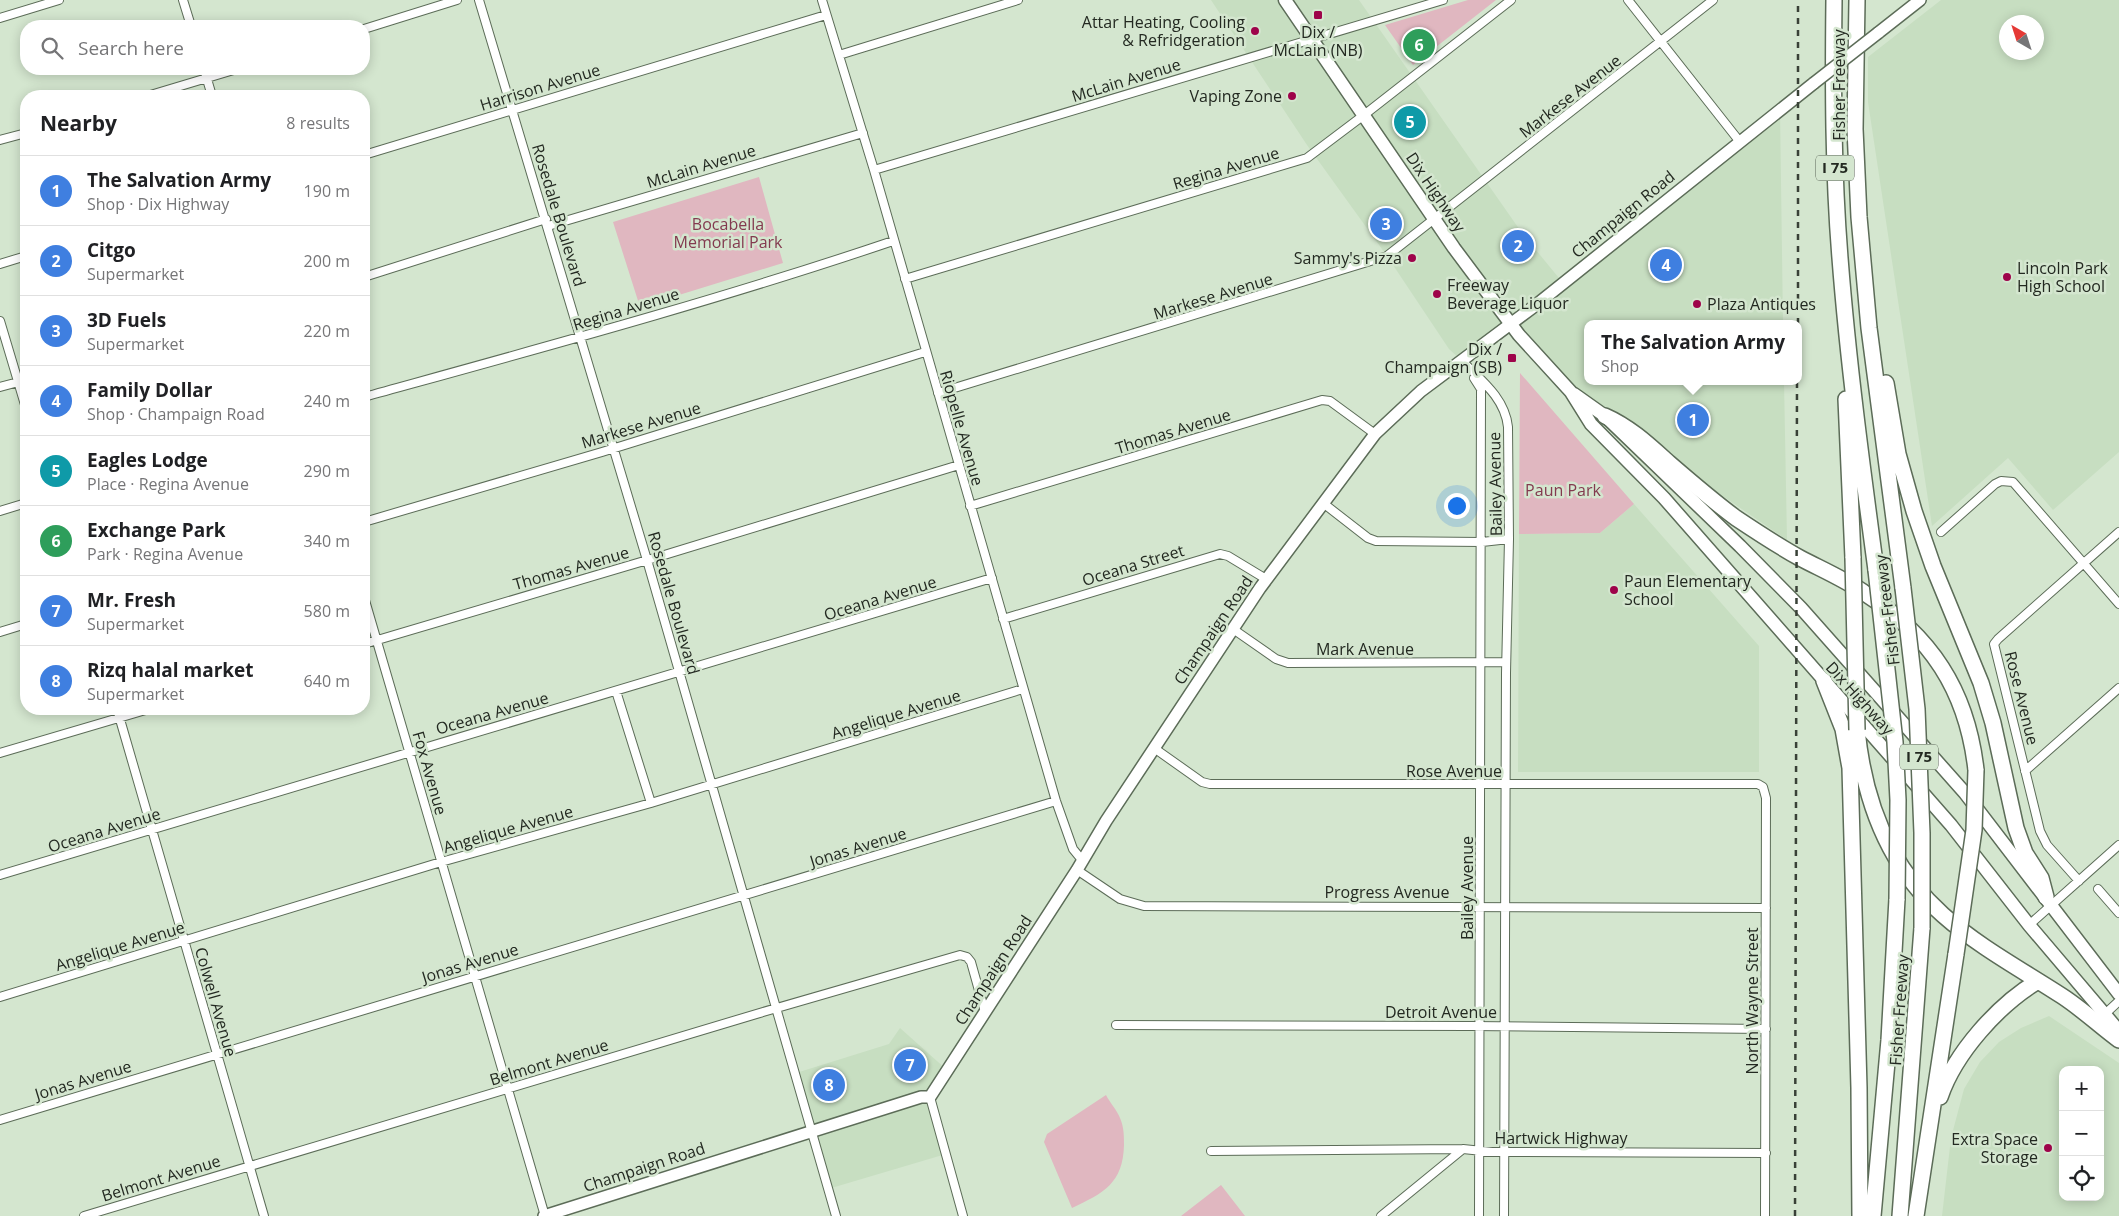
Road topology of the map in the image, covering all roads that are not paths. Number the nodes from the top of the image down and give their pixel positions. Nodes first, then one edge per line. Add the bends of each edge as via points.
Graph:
1 (59, 0) edge
2 (183, 0) edge
3 (457, 0) edge
4 (479, 0) edge
5 (822, 0) edge
6 (1018, 0) edge
7 (1285, 0) edge
8 (1443, 0) edge
9 (1510, 0) edge
10 (1628, 0) edge
11 (1713, 0) edge
12 (1834, 0) edge
13 (1857, 0) edge
14 (1920, 0) edge
15 (826, 15) junction
16 (0, 18) edge
17 (189, 20) edge
18 (370, 27) edge
19 (1313, 39) junction
20 (1661, 42) junction
21 (839, 55) junction
22 (206, 75) edge
23 (217, 75) edge
24 (207, 78) junction
25 (167, 90) edge
26 (210, 90) edge
27 (512, 110) junction
28 (1364, 116) junction
29 (863, 133) junction
30 (20, 135) edge
31 (0, 140) edge
32 (1740, 142) junction
33 (370, 153) edge
34 (874, 170) junction
35 (1435, 220) junction
36 (547, 223) junction
37 (893, 240) junction
38 (20, 258) edge
39 (0, 264) edge
40 (370, 275) edge
41 (905, 280) junction
42 (0, 321) edge
43 (1509, 323) junction
44 (1848, 336) junction
45 (581, 337) junction
46 (1872, 343) junction
47 (925, 352) junction
48 (1461, 360) junction
49 (20, 376) edge
50 (20, 382) edge
51 (0, 387) edge
52 (1571, 392) junction
53 (938, 394) junction
54 (370, 395) edge
55 (1605, 416) junction
56 (1375, 434) junction
57 (614, 448) junction
58 (959, 465) junction
59 (1323, 503) junction
60 (20, 505) edge
61 (970, 506) junction
62 (0, 511) edge
63 (370, 520) edge
64 (1941, 532) dead end
65 (2119, 532) edge
66 (1510, 540) junction
67 (1482, 542) junction
68 (647, 560) junction
69 (2083, 563) junction
70 (992, 578) junction
71 (1266, 580) junction
72 (2119, 604) edge
73 (370, 617) edge
74 (1003, 619) junction
75 (20, 626) edge
76 (1233, 629) junction
77 (0, 632) edge
78 (377, 640) junction
79 (370, 642) edge
80 (1481, 662) junction
81 (1506, 662) junction
82 (679, 672) junction
83 (1824, 681) junction
84 (2119, 688) edge
85 (1023, 689) junction
86 (616, 691) junction
87 (118, 715) edge
88 (129, 715) edge
89 (119, 718) junction
90 (1154, 748) junction
91 (409, 752) junction
92 (0, 754) edge
93 (2025, 771) junction
94 (711, 784) junction
95 (1481, 785) junction
96 (1506, 785) junction
97 (1763, 787) joint
98 (1056, 801) junction
99 (651, 803) junction
100 (152, 830) junction
101 (2119, 845) edge
102 (441, 862) junction
103 (1079, 865) junction
104 (0, 875) edge
105 (2079, 881) junction
106 (2098, 889) dead end
107 (744, 897) junction
108 (2049, 901) junction
109 (1481, 906) junction
110 (1505, 906) junction
111 (1766, 908) junction
112 (2119, 913) edge
113 (2029, 925) junction
114 (184, 941) junction
115 (474, 976) junction
116 (2038, 981) junction
117 (2119, 994) edge
118 (0, 997) edge
119 (2119, 1001) edge
120 (776, 1009) junction
121 (985, 1012) junction
122 (2104, 1014) junction
123 (1116, 1026) dead end
124 (1481, 1026) junction
125 (1505, 1026) junction
126 (1766, 1029) junction
127 (2119, 1031) edge
128 (2119, 1040) edge
129 (217, 1054) junction
130 (508, 1089) junction
131 (930, 1097) junction
132 (0, 1120) edge
133 (1930, 1130) junction
134 (812, 1131) junction
135 (1463, 1150) junction
136 (1211, 1151) dead end
137 (1480, 1151) junction
138 (1505, 1152) junction
139 (1766, 1153) junction
140 (250, 1166) junction
141 (84, 1216) edge
142 (264, 1216) edge
143 (545, 1216) edge
144 (836, 1216) edge
145 (963, 1216) edge
146 (1381, 1216) edge
147 (1479, 1216) edge
148 (1504, 1216) edge
149 (1765, 1216) edge
150 (1860, 1216) edge
151 (1873, 1216) edge
152 (1900, 1216) edge
153 (1916, 1216) edge

1 - 16 street
2 - 17 street
3 - 18 street
4 - 27 street, Rosedale Boulevard
5 - 15 street, Riopelle Avenue
6 - 21 street
7 - 19 main road, Dix Highway
8 - 19 street, McLain Avenue
9 - 28 street, Regina Avenue
10 - 20 street
11 - 20 street, Markese Avenue
12 - 44 highway, Fisher Freeway / I 75 via 1837,222
13 - 46 highway, Fisher Freeway / I 75 via 1857,175
14 - 32 street, Champaign Road, bridge
15 - 21 street, Riopelle Avenue
15 - 27 street, Harrison Avenue
19 - 28 main road, Dix Highway
19 - 34 street, McLain Avenue
20 - 32 street
20 - 35 street, Markese Avenue
21 - 29 street, Riopelle Avenue
22 - 24 street
23 - 24 street
24 - 25 street
24 - 26 street
27 - 33 street, Harrison Avenue
27 - 36 street, Rosedale Boulevard
28 - 35 main road, Dix Highway
28 - 41 street, Regina Avenue via 1307,158
29 - 34 street, Riopelle Avenue
29 - 36 street, McLain Avenue
30 - 31 street
32 - 43 street, Champaign Road
34 - 37 street, Riopelle Avenue
35 - 43 main road, Dix Highway
35 - 53 street, Markese Avenue via 1379,260
36 - 40 street, McLain Avenue
36 - 45 street, Rosedale Boulevard
37 - 41 street, Riopelle Avenue
37 - 45 street, Regina Avenue via 789,275
38 - 39 street
41 - 47 street, Riopelle Avenue
42 - 49 street
43 - 48 street, Champaign Road
43 - 52 main road, Dix Highway
44 - 116 highway, bridge via 1843,358 1857,730 1864,781 1872,810 1889,847 1914,883 1943,915
44 - 151 highway, Fisher Freeway / I 75, bridge via 1895,742 1898,800 1897,899 1890,1022
45 - 54 street, Regina Avenue
45 - 57 street, Rosedale Boulevard
46 - 108 highway via 1880,356 1898,454 1914,511 1932,566 1981,683 1994,723 2016,828
46 - 152 highway, Fisher Freeway / I 75, bridge via 1917,708 1922,833 1922,928
47 - 53 street, Riopelle Avenue
47 - 57 street, Markese Avenue
48 - 56 street, Champaign Road via 1421,391
48 - 66 street, Bailey Avenue via 1491,390 1507,417
48 - 67 street, Bailey Avenue via 1481,388
50 - 51 street
52 - 55 main road, Dix Highway
52 - 83 main road, Dix Highway via 1591,424 1664,498
53 - 58 street, Riopelle Avenue
55 - 108 main road, Dix Highway via 1801,608 1965,793
55 - 133 highway, bridge via 1623,424 1738,518 1791,553 1863,592 1897,617 1919,637 1956,690 1970,732 1976,770 1974,830
56 - 59 street, Champaign Road
56 - 61 street, Thomas Avenue via 1330,401 1322,400
57 - 63 street, Markese Avenue
57 - 68 street, Rosedale Boulevard
58 - 61 street, Riopelle Avenue
58 - 68 street, Thomas Avenue
59 - 67 street via 1376,541
59 - 71 street, Champaign Road
60 - 62 street
61 - 70 street, Riopelle Avenue
64 - 69 street via 1995,484 2013,482
65 - 69 street, Rose Avenue
66 - 67 street
66 - 81 street, Bailey Avenue
67 - 80 street, Bailey Avenue
68 - 78 street, Thomas Avenue
68 - 82 street, Rosedale Boulevard
69 - 72 street
69 - 93 street, Rose Avenue via 1994,644
70 - 74 street, Riopelle Avenue
70 - 82 street, Oceana Avenue
71 - 74 street, Oceana Street via 1220,554
71 - 76 street, Champaign Road
73 - 78 street, Fox Avenue
74 - 85 street, Riopelle Avenue
75 - 77 street
76 - 80 street, Mark Avenue via 1276,659 1288,662
76 - 90 street, Champaign Road
78 - 79 street, Thomas Avenue
78 - 91 street, Fox Avenue
80 - 81 street, Mark Avenue
80 - 95 street, Bailey Avenue
81 - 96 street, Bailey Avenue
82 - 86 street, Oceana Avenue
82 - 94 street, Rosedale Boulevard
83 - 113 main road, Dix Highway via 1951,825
83 - 150 highway via 1843,729 1850,768
84 - 93 street
85 - 94 street, Angelique Avenue
85 - 98 street, Riopelle Avenue
86 - 91 street, Oceana Avenue
86 - 99 street
87 - 89 street, Colwell Avenue
88 - 89 street
89 - 92 street
89 - 100 street, Colwell Avenue
90 - 95 street, Rose Avenue via 1202,782 1210,784
90 - 103 street, Champaign Road
91 - 100 street, Oceana Avenue
91 - 102 street, Fox Avenue
93 - 105 street, Rose Avenue via 2042,838
94 - 99 street, Angelique Avenue
94 - 107 street, Rosedale Boulevard
95 - 96 street, Rose Avenue
95 - 109 street, Bailey Avenue
96 - 97 street, Rose Avenue via 1758,784
96 - 110 street, Bailey Avenue
97 - 111 street, North Wayne Street via 1766,798
98 - 103 street, Riopelle Avenue
98 - 107 street, Jonas Avenue
99 - 102 street, Angelique Avenue
100 - 104 street, Oceana Avenue
100 - 114 street, Colwell Avenue
101 - 105 street
102 - 114 street, Angelique Avenue
102 - 115 street, Fox Avenue
103 - 109 street, Progress Avenue via 1120,899 1144,906
103 - 121 street, Champaign Road
105 - 108 street
106 - 112 street
107 - 115 street, Jonas Avenue
107 - 120 street, Rosedale Boulevard
108 - 113 street
108 - 117 main road, Dix Highway
109 - 110 street, Progress Avenue
109 - 124 street, Bailey Avenue
110 - 111 street, Progress Avenue
110 - 125 street, Bailey Avenue
111 - 126 street, North Wayne Street
113 - 122 main road, Dix Highway
114 - 118 street, Angelique Avenue
114 - 129 street, Colwell Avenue
115 - 129 street, Jonas Avenue
115 - 130 street, Fox Avenue
116 - 128 highway
116 - 133 highway via 1994,1018 1963,1052 1946,1082
119 - 122 street
120 - 121 street, Belmont Avenue via 960,956 971,962
120 - 130 street, Belmont Avenue
120 - 134 street, Rosedale Boulevard
121 - 131 street, Champaign Road
122 - 127 main road, Dix Highway
123 - 124 street, Detroit Avenue
124 - 125 street, Detroit Avenue
124 - 137 street, Bailey Avenue
125 - 126 street, Detroit Avenue
125 - 138 street, Bailey Avenue
126 - 139 street, North Wayne Street
129 - 132 street, Jonas Avenue
129 - 140 street, Colwell Avenue
130 - 140 street, Belmont Avenue
130 - 143 street, Fox Avenue
131 - 134 street, Champaign Road
131 - 145 street
133 - 153 highway
134 - 143 street, Champaign Road
134 - 144 street, Rosedale Boulevard
135 - 136 street, Hartwick Highway
135 - 137 street, Hartwick Highway
135 - 146 street
137 - 138 street, Hartwick Highway
137 - 147 street, Bailey Avenue
138 - 139 street, Hartwick Highway
138 - 148 street, Bailey Avenue
139 - 149 street, North Wayne Street
140 - 141 street, Belmont Avenue
140 - 142 street, Colwell Avenue

